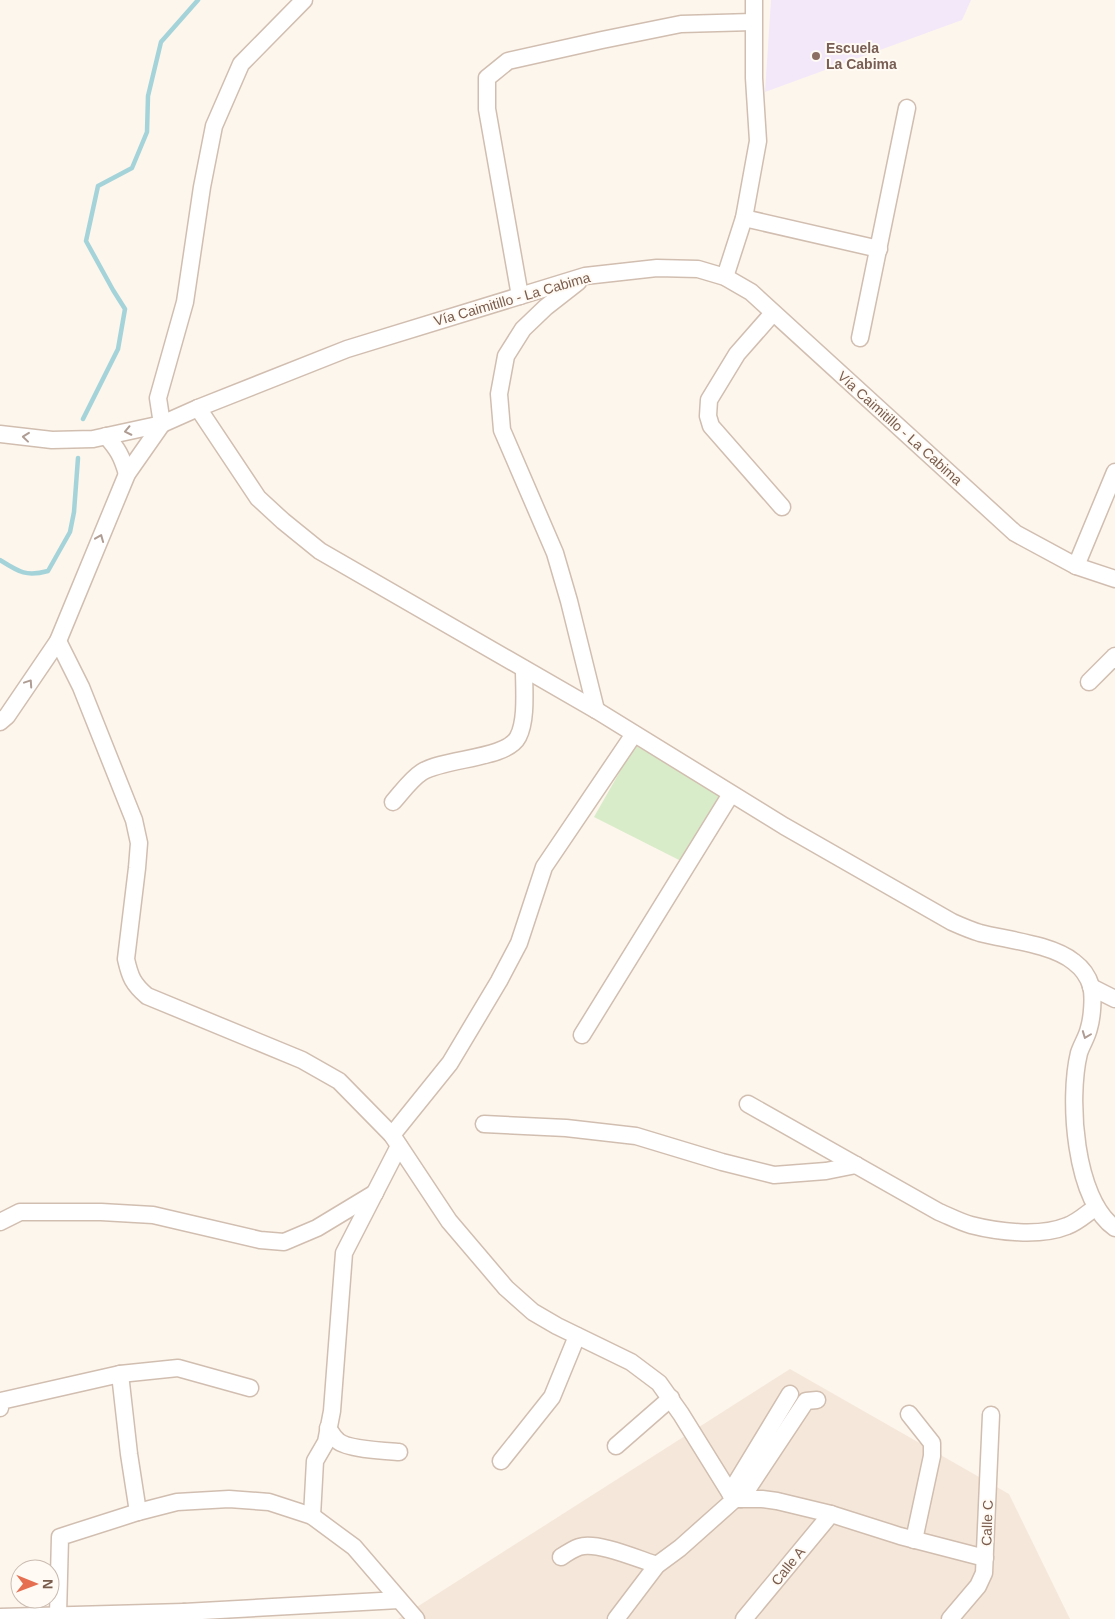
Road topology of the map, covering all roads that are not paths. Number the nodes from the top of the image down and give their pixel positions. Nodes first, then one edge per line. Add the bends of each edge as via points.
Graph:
1 (304, 0) edge
2 (754, 0) edge
3 (753, 22) junction
4 (907, 108) dead end
5 (744, 218) junction
6 (878, 249) junction
7 (585, 276) junction
8 (725, 277) junction
9 (520, 296) junction
10 (773, 314) junction
11 (860, 338) dead end
12 (198, 408) junction
13 (162, 424) junction
14 (0, 434) edge
15 (99, 438) junction
16 (1115, 472) edge
17 (127, 474) junction
18 (782, 507) dead end
19 (1076, 566) junction
20 (1115, 579) edge
21 (58, 641) junction
22 (1115, 656) edge
23 (524, 669) junction
24 (1089, 682) dead end
25 (596, 710) junction
26 (0, 722) edge
27 (634, 734) junction
28 (731, 794) junction
29 (393, 802) dead end
30 (1091, 987) junction
31 (1115, 999) edge
32 (582, 1034) dead end
33 (748, 1104) dead end
34 (484, 1124) dead end
35 (395, 1140) junction
36 (856, 1165) junction
37 (375, 1193) junction
38 (1096, 1207) junction
39 (0, 1222) edge
40 (1115, 1228) edge
41 (577, 1336) junction
42 (120, 1374) junction
43 (250, 1388) dead end
44 (790, 1394) dead end
45 (671, 1398) junction
46 (816, 1400) dead end
47 (0, 1408) edge
48 (908, 1414) dead end
49 (991, 1415) dead end
50 (328, 1428) junction
51 (616, 1446) dead end
52 (399, 1452) dead end
53 (501, 1461) dead end
54 (735, 1497) junction
55 (138, 1512) junction
56 (831, 1514) junction
57 (312, 1516) junction
58 (914, 1540) junction
59 (561, 1557) dead end
60 (985, 1558) junction
61 (656, 1565) junction
62 (399, 1600) junction
63 (58, 1615) junction
64 (184, 1616) edge
65 (0, 1617) edge
66 (416, 1619) edge
67 (616, 1619) edge
68 (744, 1619) edge
69 (950, 1619) edge

1 - 13 street via 241,64 214,126 185,302 158,398
2 - 3 street
3 - 5 street via 758,141
3 - 9 street via 681,24 602,40 508,61 487,78 487,110
4 - 6 street
5 - 6 street
5 - 8 street
6 - 11 street
7 - 8 street, Vía Caimitillo - La Cabima via 657,268 698,269
7 - 9 street, Vía Caimitillo - La Cabima
7 - 25 street via 523,329 506,356 499,394 502,430 555,554 570,601
8 - 10 street, Vía Caimitillo - La Cabima via 751,292
9 - 12 street, Vía Caimitillo - La Cabima via 347,349
10 - 18 street via 737,354 709,400 708,416 711,426
10 - 19 street, Vía Caimitillo - La Cabima via 1015,533
12 - 13 street, Vía Caimitillo - La Cabima
12 - 23 street via 258,498 290,527 320,551
13 -> 15 street, Vía Caimitillo - La Cabima
13 - 17 street
15 -> 14 street, Vía Caimitillo - La Cabima via 52,440
15 - 17 street via 117,448
16 - 19 street
21 -> 17 street
19 - 20 street, Vía Caimitillo - La Cabima
26 -> 21 street
21 - 35 street via 81,687 134,820 139,843 126,959 136,986 147,996 302,1060 340,1081
22 - 24 street
23 - 25 street
23 - 29 street via 523,722 518,738 510,747 441,764 422,772
25 - 27 street
27 - 28 street
27 - 35 street via 544,866 519,943 499,981 450,1063
28 - 30 street via 952,922 980,933 1027,943 1072,960 1084,970
28 - 32 street
30 - 31 street
30 -> 38 street via 1089,1028 1080,1052 1074,1090 1075,1128 1085,1182
33 - 36 street
34 - 36 street via 636,1136 774,1175
35 - 37 street
35 - 41 street via 449,1221 506,1288 533,1312
36 - 38 street via 939,1212 972,1225 1036,1233 1076,1222
37 - 39 street via 317,1228 284,1242 260,1240 153,1215 20,1212
37 - 50 street via 344,1253
38 - 40 street
41 - 45 street via 631,1362 659,1383
41 - 53 street via 552,1397
42 - 43 street via 178,1368
42 - 47 street via 1,1401
42 - 55 street
44 - 54 street
45 - 51 street
45 - 54 street
46 - 54 street via 806,1401
48 - 58 street via 932,1443
49 - 60 street, Calle C
50 - 52 street via 339,1442
50 - 57 street via 326,1442 315,1461
54 - 56 street via 770,1500
54 - 61 street via 680,1548
55 - 57 street via 178,1502 230,1499 269,1502
55 - 63 street via 60,1537
56 - 58 street
56 - 68 street, Calle A
57 - 62 street via 354,1547
58 - 60 street
59 - 61 street via 588,1545
60 - 69 street, Calle C via 984,1573 978,1586
61 - 67 street
62 - 64 street
62 - 66 street
63 - 64 street
63 - 65 street

